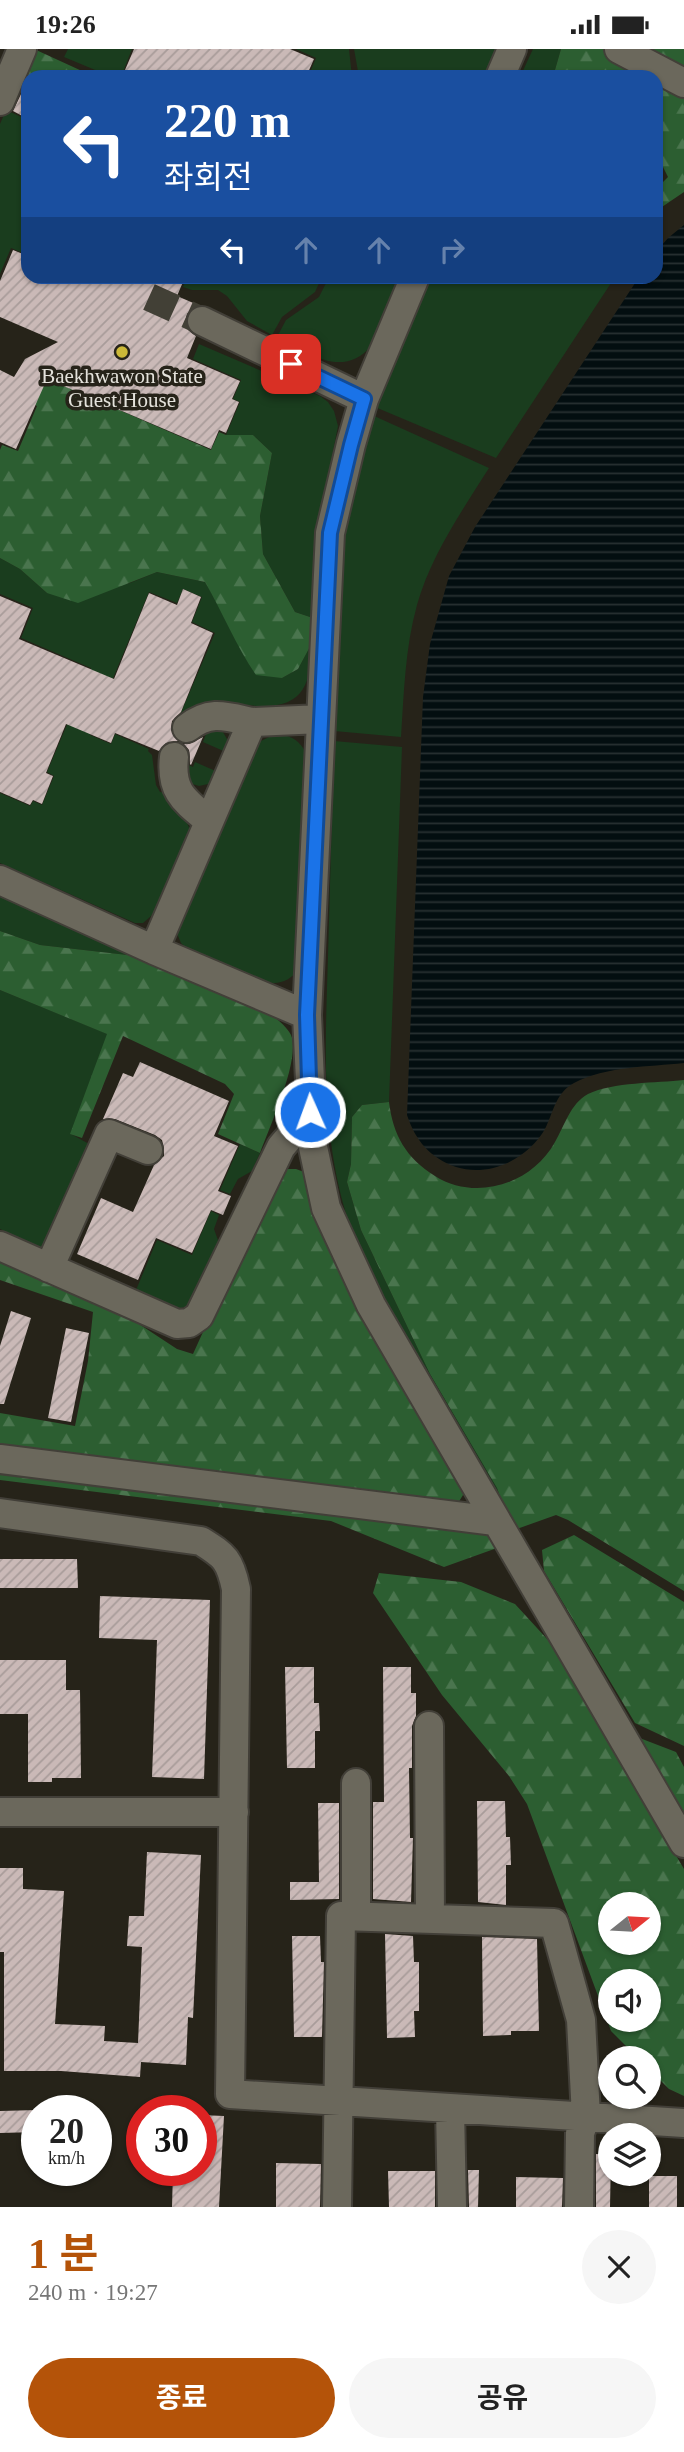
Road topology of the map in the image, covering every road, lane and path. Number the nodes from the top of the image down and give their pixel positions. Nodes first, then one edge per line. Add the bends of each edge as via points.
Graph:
1 (22, 49) edge
2 (512, 49) edge
3 (619, 49) edge
4 (503, 70) edge
5 (659, 70) edge
6 (663, 72) edge
7 (684, 83) edge
8 (0, 101) edge
9 (412, 284) edge
10 (202, 321) tunnel mouth
11 (364, 399) junction
12 (321, 719) junction
13 (252, 722) junction
14 (187, 728) dead end
15 (174, 758) dead end
16 (209, 821) junction
17 (0, 880) edge
18 (154, 950) junction
19 (307, 1015) junction
20 (310, 1112) junction
21 (148, 1150) dead end
22 (0, 1247) edge
23 (49, 1268) junction
24 (0, 1459) edge
25 (0, 1513) edge
26 (495, 1521) junction
27 (429, 1726) dead end
28 (356, 1783) dead end
29 (0, 1812) edge
30 (233, 1812) junction
31 (684, 1843) edge
32 (356, 1916) junction
33 (430, 1919) junction
34 (339, 2101) junction
35 (450, 2108) junction
36 (586, 2116) junction
37 (684, 2123) edge
38 (337, 2207) edge
39 (452, 2207) edge
40 (579, 2207) edge

1 - 8 street
2 - 4 street
3 - 5 street
6 - 7 street
9 - 11 street
10 - 11 street
11 - 12 street via 330,533
12 - 13 street
12 - 19 street
13 - 14 street via 220,715 199,719
13 - 16 street
15 - 16 street via 172,771 181,797
16 - 18 street
17 - 18 street
18 - 19 street
19 - 20 street
20 - 23 street via 281,1147 199,1316 190,1323 177,1324
20 - 26 street via 326,1208 371,1305
21 - 23 street via 109,1134
22 - 23 street
24 - 26 street
25 - 30 street via 201,1541 224,1555 236,1589
26 - 31 street
27 - 33 street
28 - 32 street
29 - 30 street
30 - 34 street via 230,2094
32 - 33 street
32 - 34 street via 341,1916
33 - 36 street via 554,1923 581,2020
34 - 35 street
34 - 38 street
35 - 36 street
35 - 39 street
36 - 37 street
36 - 40 street via 580,2133

